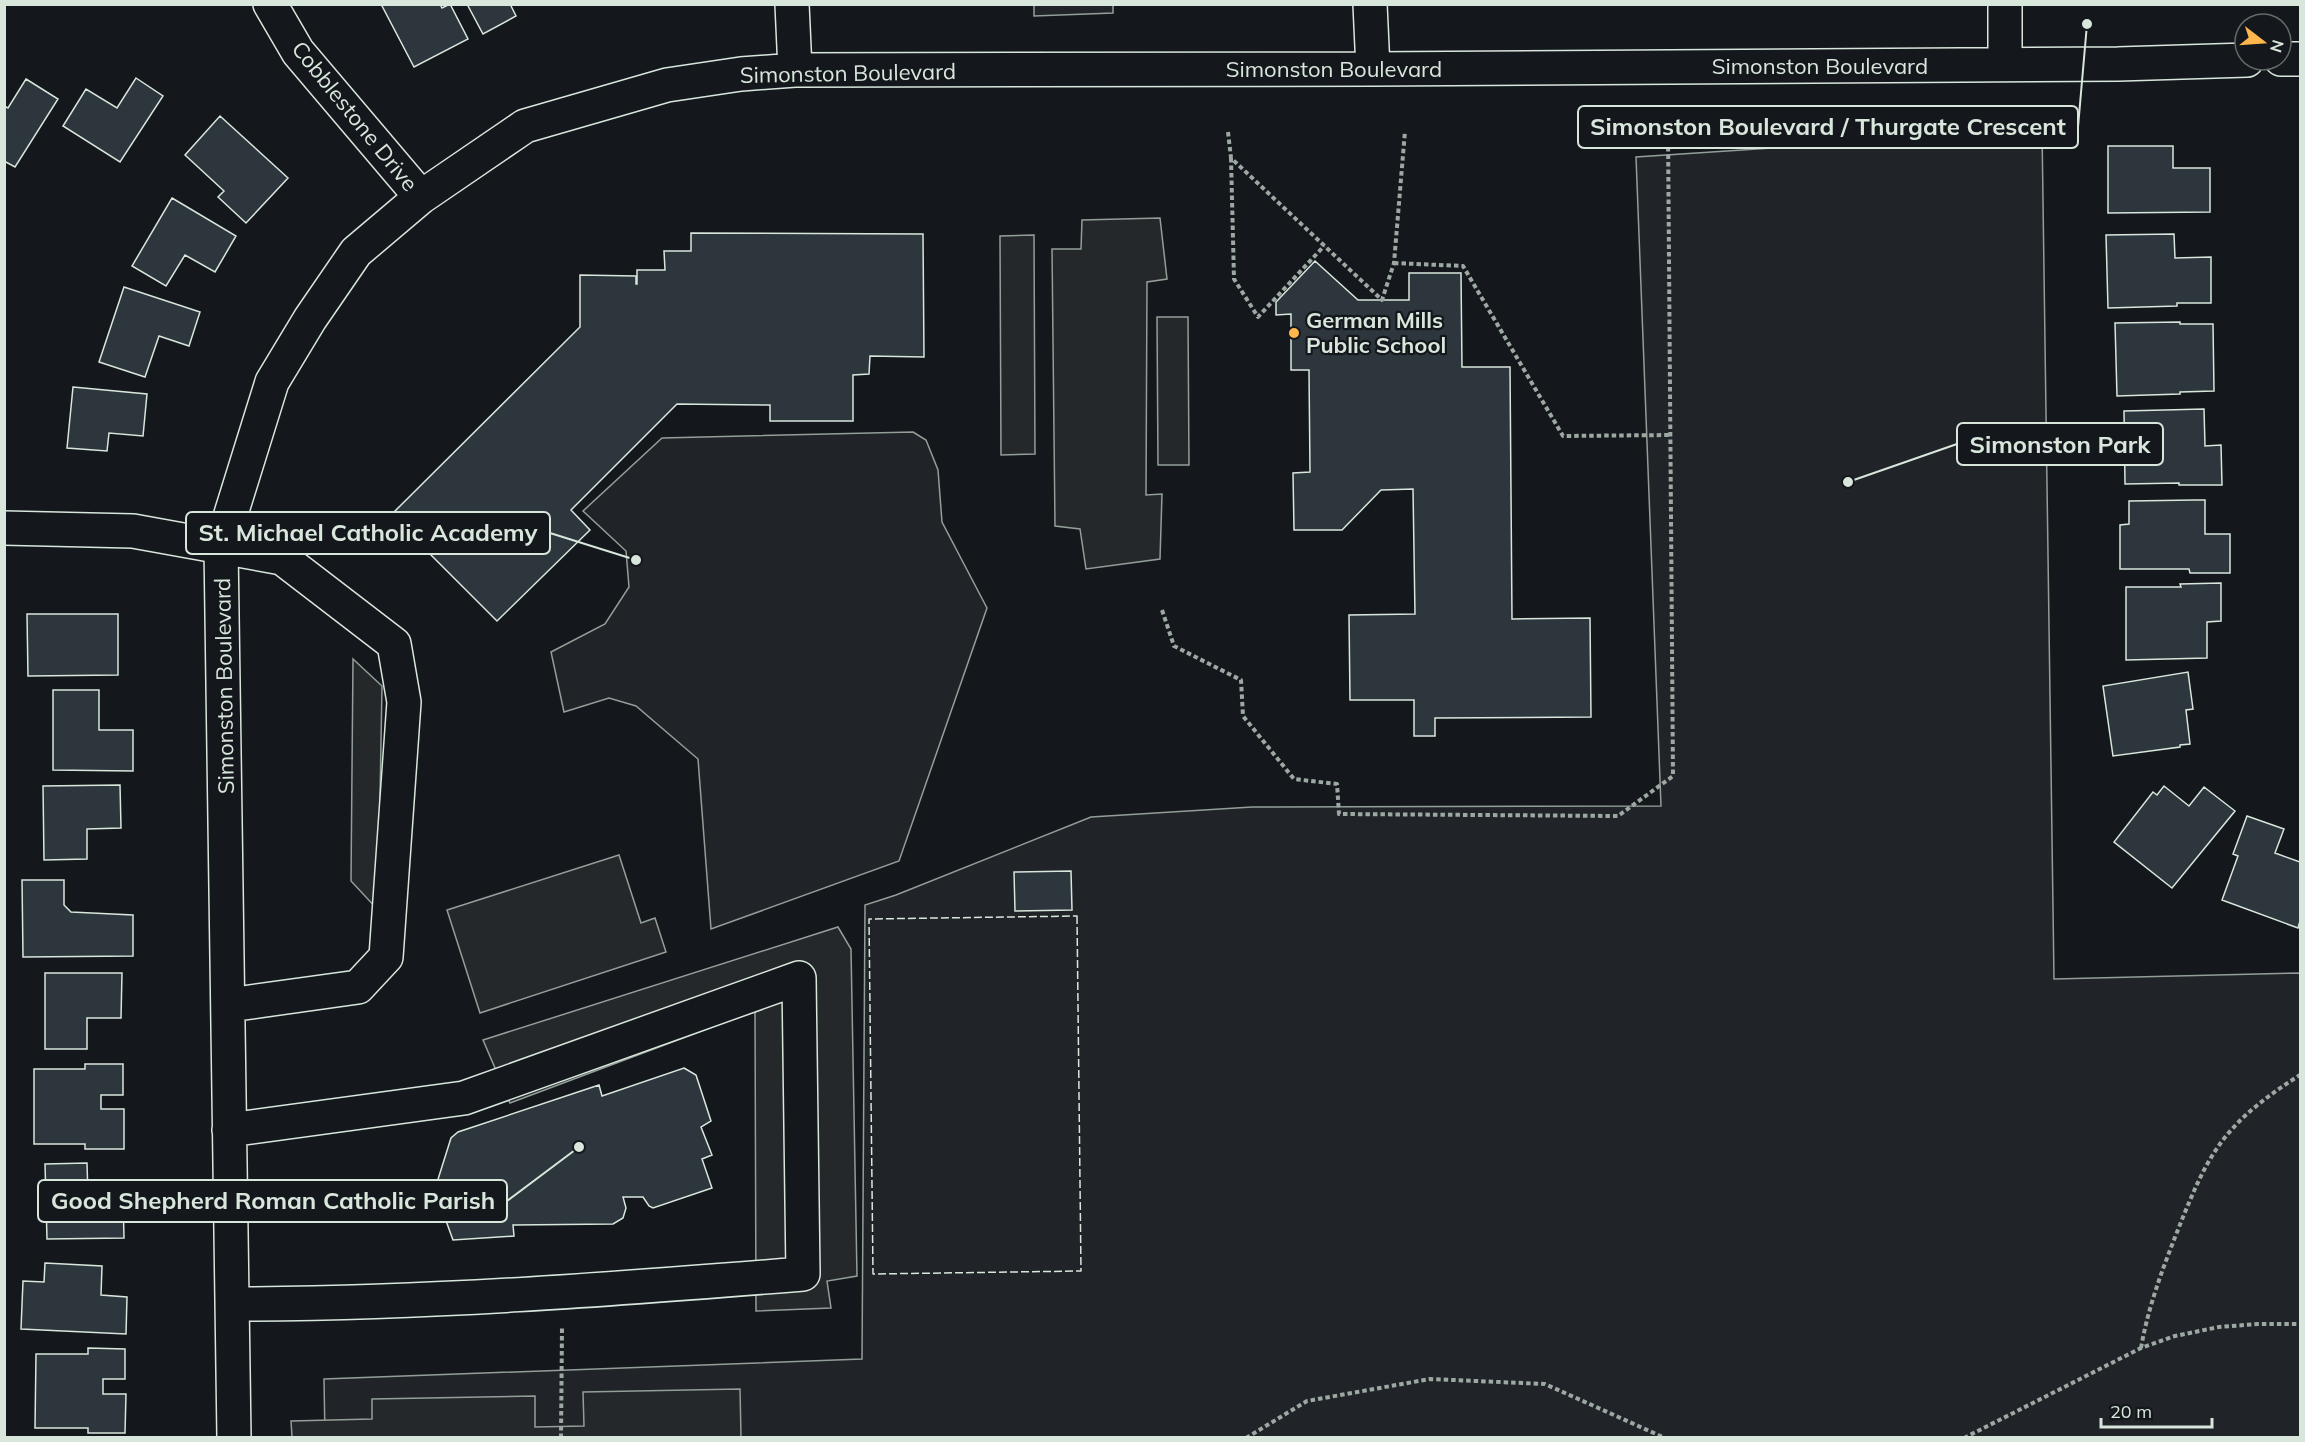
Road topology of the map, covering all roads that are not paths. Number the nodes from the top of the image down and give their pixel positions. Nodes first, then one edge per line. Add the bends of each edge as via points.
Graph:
1 (270, 4) edge
2 (792, 4) edge
3 (1370, 4) edge
4 (2005, 4) edge
5 (2233, 60) edge
6 (2006, 64) junction
7 (1373, 69) junction
8 (795, 70) junction
9 (421, 197) junction
10 (4, 528) edge
11 (221, 546) junction
12 (230, 1005) junction
13 (229, 1130) junction
14 (234, 1304) junction
15 (234, 1437) edge

1 - 9 street, Cobblestone Drive via 298,52
2 - 8 street
3 - 7 street
4 - 6 street
5 - 6 street, Simonston Boulevard
6 - 7 street, Simonston Boulevard
7 - 8 street, Simonston Boulevard
8 - 9 street, Simonston Boulevard via 668,85 525,126
9 - 11 street, Simonston Boulevard via 356,252 272,382
10 - 11 street via 133,531
11 - 12 street, Simonston Boulevard
11 - 12 street via 282,558 394,644 404,702 386,957 358,987
12 - 13 street, Simonston Boulevard
13 - 14 street, Simonston Boulevard
13 - 14 street via 464,1098 799,978 803,1274 562,1293
14 - 15 street, Simonston Boulevard

